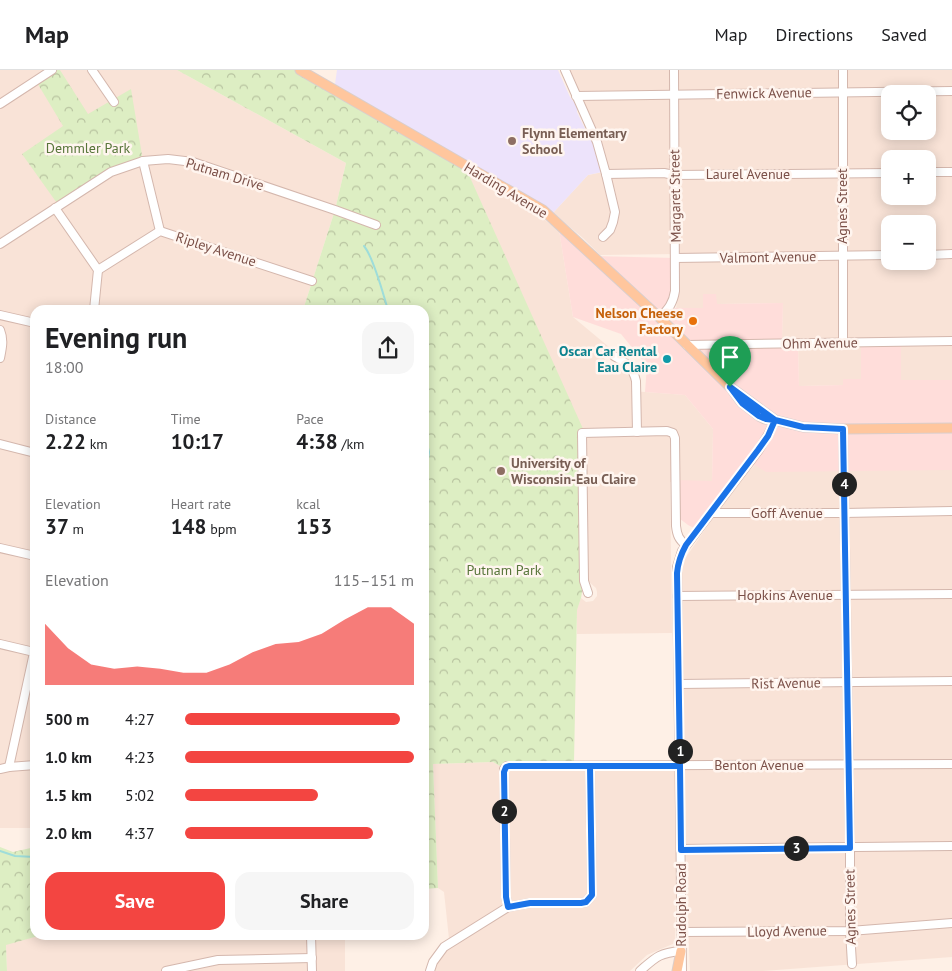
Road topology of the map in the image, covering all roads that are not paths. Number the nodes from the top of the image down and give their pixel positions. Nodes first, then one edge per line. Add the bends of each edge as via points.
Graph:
1 (52, 70) edge
2 (92, 70) edge
3 (300, 70) edge
4 (565, 70) edge
5 (674, 70) edge
6 (843, 70) edge
7 (952, 92) edge
8 (843, 93) junction
9 (674, 94) junction
10 (576, 96) junction
11 (114, 102) dead end
12 (0, 104) edge
13 (143, 161) junction
14 (936, 172) edge
15 (952, 172) edge
16 (842, 173) junction
17 (881, 173) edge
18 (606, 174) junction
19 (674, 175) junction
20 (55, 208) junction
21 (376, 225) dead end
22 (160, 231) junction
23 (603, 237) dead end
24 (0, 244) edge
25 (952, 254) edge
26 (881, 255) edge
27 (936, 255) edge
28 (843, 256) junction
29 (675, 258) junction
30 (98, 270) junction
31 (312, 281) dead end
32 (94, 305) edge
33 (0, 315) edge
34 (660, 318) junction
35 (30, 322) edge
36 (0, 330) edge
37 (952, 341) edge
38 (843, 342) junction
39 (688, 345) junction
40 (614, 356) dead end
41 (0, 358) edge
42 (775, 420) junction
43 (952, 428) edge
44 (843, 429) junction
45 (637, 432) junction
46 (0, 444) edge
47 (30, 452) edge
48 (952, 511) edge
49 (711, 513) junction
50 (844, 513) junction
51 (686, 545) junction
52 (0, 548) edge
53 (30, 555) edge
54 (588, 593) dead end
55 (845, 594) junction
56 (952, 594) edge
57 (677, 596) junction
58 (0, 644) edge
59 (30, 649) edge
60 (30, 669) edge
61 (952, 681) edge
62 (847, 682) junction
63 (680, 684) junction
64 (952, 764) edge
65 (30, 765) edge
66 (848, 765) junction
67 (590, 766) junction
68 (680, 766) junction
69 (9, 767) junction
70 (0, 769) edge
71 (952, 846) edge
72 (850, 848) junction
73 (681, 850) junction
74 (508, 907) junction
75 (952, 923) edge
76 (850, 930) junction
77 (682, 932) junction
78 (311, 940) edge
79 (681, 951) junction
80 (312, 958) junction
81 (852, 964) dead end
82 (166, 971) edge
83 (312, 971) edge
84 (430, 971) edge
85 (640, 971) edge
86 (677, 971) edge
87 (682, 971) edge

1 - 12 street
2 - 11 street
3 - 34 main road, Harding Avenue via 543,210
4 - 10 street
5 - 9 street, Margaret Street
6 - 8 street, Agnes Street
7 - 8 street, Fenwick Avenue
8 - 9 street, Fenwick Avenue
8 - 16 street, Agnes Street
9 - 10 street, Fenwick Avenue
9 - 19 street, Margaret Street
10 - 18 street via 597,142
13 - 20 street, Putnam Drive via 111,172
13 - 21 street, Putnam Drive via 193,162
13 - 22 street
14 - 15 street
16 - 17 street, Laurel Avenue
16 - 19 street, Laurel Avenue
16 - 28 street, Agnes Street
18 - 19 street, Laurel Avenue
18 - 23 street via 615,212 614,222
19 - 29 street, Margaret Street
20 - 24 street, Putnam Drive
20 - 30 street
22 - 30 street, Ripley Avenue
22 - 31 street, Ripley Avenue
25 - 27 street
26 - 28 street, Valmont Avenue
28 - 29 street, Valmont Avenue
28 - 38 street, Agnes Street
29 - 34 street, Margaret Street via 673,300
30 - 32 street
33 - 35 street
34 - 39 main road, Harding Avenue
36 - 41 street via 3,339
37 - 38 street, Ohm Avenue
38 - 39 street, Ohm Avenue
39 - 42 main road, Harding Avenue via 730,387
40 - 45 street via 627,363 635,375
42 - 44 main road via 803,427
42 - 49 street, Rudolph Road via 768,436
43 - 44 main road
44 - 50 street, Agnes Street
45 - 51 street via 673,433 676,526 678,537
45 - 54 street via 582,433 584,581
46 - 47 street
48 - 50 street, Goff Avenue
49 - 50 street, Goff Avenue
49 - 51 street, Rudolph Road
50 - 55 street, Agnes Street
51 - 57 street, Rudolph Road via 678,567
52 - 53 street
55 - 56 street, Hopkins Avenue
55 - 57 street, Hopkins Avenue
55 - 62 street, Agnes Street
57 - 63 street, Rudolph Road
58 - 59 street
60 - 69 street
61 - 62 street, Rist Avenue
62 - 63 street, Rist Avenue
62 - 66 street, Agnes Street
63 - 68 street, Rudolph Road
64 - 66 street, Benton Avenue
65 - 69 street
66 - 68 street, Benton Avenue
66 - 72 street, Agnes Street
67 - 68 street, Benton Avenue
67 - 74 street via 592,895 581,903 530,903
67 - 74 street, Benton Avenue via 506,767
68 - 73 street, Rudolph Road
69 - 70 street
71 - 72 street
72 - 73 street
72 - 76 street, Agnes Street
73 - 77 street, Rudolph Road
74 - 84 street via 444,947
75 - 76 street, Lloyd Avenue
76 - 77 street, Lloyd Avenue
76 - 81 street, Agnes Street
77 - 79 street, Rudolph Road
78 - 80 street
79 - 85 street via 660,955
79 - 86 main road
79 - 87 street, Rudolph Road
80 - 82 street via 218,960
80 - 83 street

